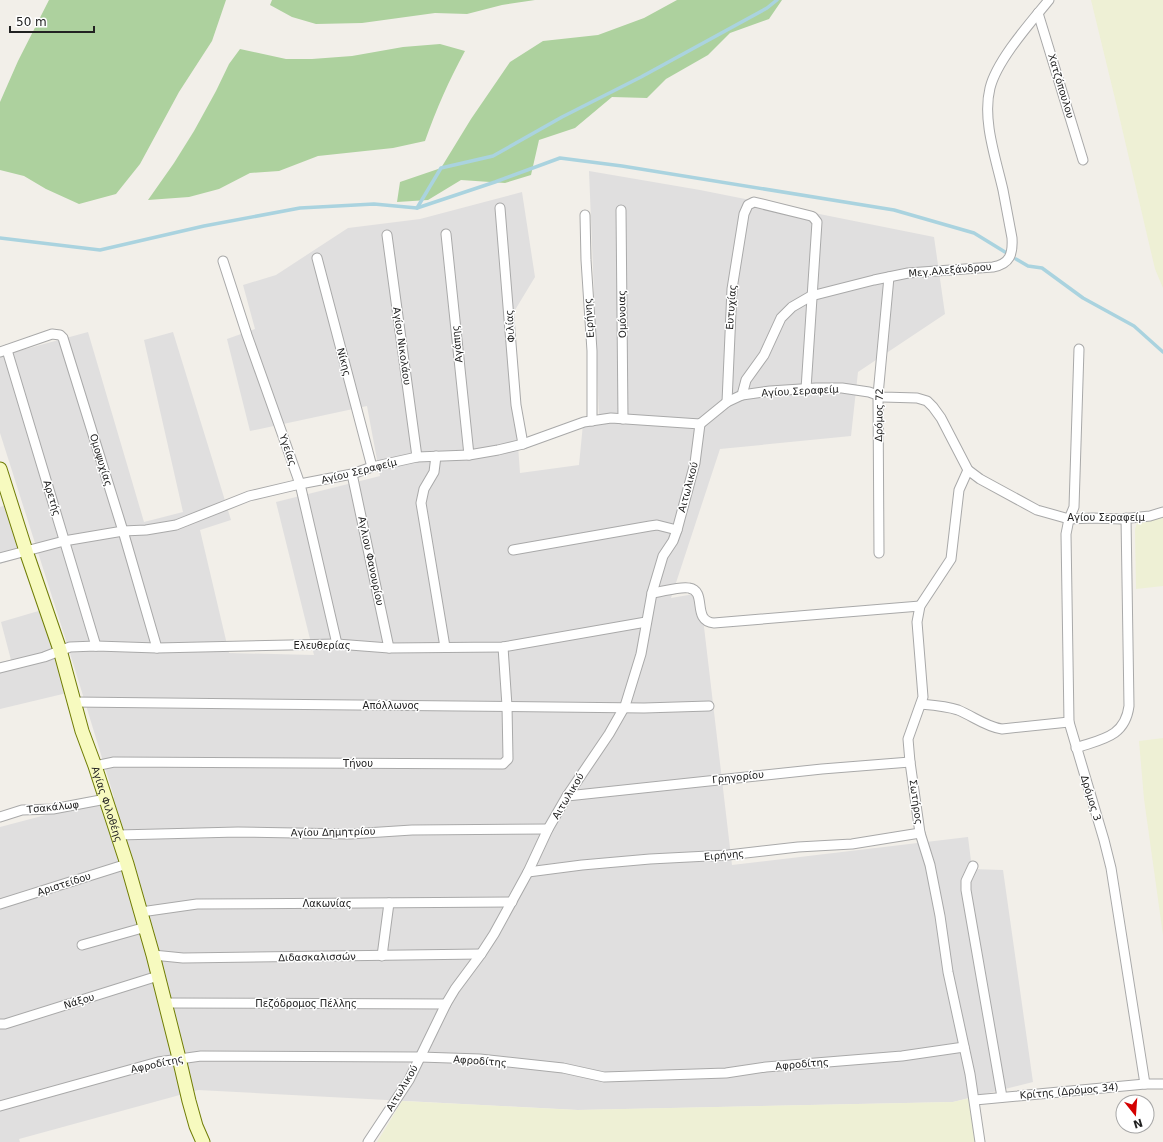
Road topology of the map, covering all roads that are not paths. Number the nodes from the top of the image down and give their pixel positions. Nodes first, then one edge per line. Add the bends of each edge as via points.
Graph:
1 (1049, 0) edge
2 (1038, 13) junction
3 (1083, 160) dead end
4 (500, 208) dead end
5 (620, 210) dead end
6 (585, 214) dead end
7 (446, 234) dead end
8 (387, 235) dead end
9 (317, 258) dead end
10 (223, 261) dead end
11 (889, 277) junction
12 (811, 296) junction
13 (1079, 349) dead end
14 (4, 351) edge
15 (806, 390) junction
16 (742, 395) junction
17 (878, 395) junction
18 (727, 402) junction
19 (623, 419) junction
20 (592, 421) junction
21 (700, 424) junction
22 (523, 444) junction
23 (469, 455) junction
24 (436, 456) junction
25 (417, 457) junction
26 (372, 467) junction
27 (0, 469) edge
28 (968, 470) junction
29 (352, 474) junction
30 (300, 484) junction
31 (1163, 512) edge
32 (1071, 515) junction
33 (1126, 518) junction
34 (677, 530) junction
35 (123, 531) junction
36 (64, 541) junction
37 (513, 550) dead end
38 (26, 551) junction
39 (880, 553) dead end
40 (0, 558) edge
41 (652, 593) junction
42 (920, 606) junction
43 (646, 622) junction
44 (337, 644) junction
45 (96, 646) junction
46 (445, 647) junction
47 (503, 647) junction
48 (157, 648) junction
49 (389, 648) junction
50 (60, 650) junction
51 (0, 668) edge
52 (74, 702) junction
53 (921, 704) junction
54 (507, 706) junction
55 (625, 706) junction
56 (709, 706) dead end
57 (1069, 722) junction
58 (1076, 748) junction
59 (910, 762) junction
60 (95, 766) junction
61 (567, 796) junction
62 (106, 799) junction
63 (0, 817) edge
64 (548, 829) junction
65 (920, 833) junction
66 (118, 835) junction
67 (127, 864) junction
68 (973, 866) dead end
69 (528, 872) junction
70 (512, 902) junction
71 (389, 903) junction
72 (0, 904) edge
73 (141, 912) junction
74 (146, 927) junction
75 (82, 945) dead end
76 (481, 954) junction
77 (153, 955) junction
78 (382, 956) junction
79 (158, 976) junction
80 (165, 1003) junction
81 (446, 1004) junction
82 (0, 1024) edge
83 (964, 1047) junction
84 (420, 1057) junction
85 (179, 1058) junction
86 (1145, 1084) junction
87 (1163, 1084) edge
88 (1002, 1097) junction
89 (975, 1100) junction
90 (0, 1106) edge
91 (203, 1142) edge
92 (368, 1142) edge
93 (980, 1142) edge

1 - 2 street, Μεγ.Αλεξάνδρου
2 - 3 street, Χατζόπουλου
2 - 11 street, Μεγ.Αλεξάνδρου via 994,76 988,97 990,134 1012,238 1011,255 1004,264 993,267 908,273
4 - 22 street, Φιλίας via 516,405
5 - 19 street, Ομόνοιας
6 - 20 street, Ειρήνης via 592,351
7 - 23 street, Αγάπης
8 - 25 street, Αγίου Νικολάου
9 - 26 street, Νίκης
10 - 30 street, Υγείας
11 - 12 street, Μεγ.Αλεξάνδρου
11 - 17 street, Δρόμος 72
12 - 15 street
12 - 16 street, Μεγ.Αλεξάνδρου via 792,307 781,318 764,355 746,380
12 - 18 street, Ευτυχίας via 817,224 815,219 757,202 748,205 744,214 732,289
13 - 32 street, Δρόμος 3
14 - 35 street, Ομοψυχίας via 52,334 63,338
14 - 36 street, Αρετής
15 - 16 street, Αγίου Σεραφείμ
15 - 17 street, Αγίου Σεραφείμ via 842,388
16 - 18 street
17 - 28 street, Αγίου Σεραφείμ via 928,401 941,418
17 - 39 street, Δρόμος 72
18 - 21 street
19 - 20 street, Αγίου Σεραφείμ
19 - 21 street, Αγίου Σεραφείμ
20 - 22 street, Αγίου Σεραφείμ
21 - 34 street, Αιτωλικού via 695,463
22 - 23 street, Αγίου Σεραφείμ
23 - 24 street, Αγίου Σεραφείμ
24 - 25 street, Αγίου Σεραφείμ
24 - 46 street via 434,472 424,489 421,503
25 - 26 street, Αγίου Σεραφείμ
26 - 29 street, Αγίου Σεραφείμ
27 - 38 street, Αγίας Φιλοθέης
28 - 32 street, Αγίου Σεραφείμ via 1037,510
28 - 42 street, Σωτήρος via 959,490 951,559
29 - 30 street, Αγίου Σεραφείμ
29 - 49 street, Αγλιου Φανουρίου
30 - 35 street, Αγίου Σεραφείμ via 249,496 176,525
30 - 44 street, Υγείας
31 - 33 street, Αγίου Σεραφείμ
32 - 33 street, Αγίου Σεραφείμ
32 - 57 street, Δρόμος 3 via 1066,534
33 - 58 street via 1128,716 1116,732
34 - 37 street via 658,525
34 - 41 street, Αιτωλικού via 663,556
35 - 36 street, Αγίου Σεραφείμ
35 - 48 street, Ομοψυχίας
36 - 38 street, Αγίου Σεραφείμ
36 - 45 street, Αρετής
38 - 40 street, Αγίου Σεραφείμ
38 - 50 street, Αγίας Φιλοθέης
41 - 42 street via 692,589 699,598 702,616 707,622 714,623
41 - 43 street, Αιτωλικού
42 - 53 street, Σωτήρος via 917,622 923,697
43 - 47 street, Ελευθερίας
43 - 55 street, Αιτωλικού
44 - 48 street, Ελευθερίας
44 - 49 street, Ελευθερίας
45 - 48 street, Ελευθερίας
45 - 50 street, Ελευθερίας
46 - 47 street, Ελευθερίας
46 - 49 street, Ελευθερίας
47 - 54 street, Τήνου
50 - 51 street, Ελευθερίας via 44,657
50 - 52 street, Αγίας Φιλοθέης
52 - 54 street, Απόλλωνος
52 - 60 street, Αγίας Φιλοθέης
53 - 57 street via 949,707 994,728 1002,729
53 - 59 street, Σωτήρος via 908,738
54 - 55 street, Απόλλωνος
54 - 60 street, Τήνου via 508,759 503,764 114,762
55 - 56 street, Απόλλωνος
55 - 61 street, Αιτωλικού
57 - 58 street, Δρόμος 3
58 - 86 street, Δρόμος 3 via 1111,868
59 - 61 street, Γρηγορίου via 822,768
59 - 65 street, Σωτήρος
60 - 62 street, Αγίας Φιλοθέης
61 - 64 street, Αιτωλικού
62 - 63 street, Τσακάλωφ via 53,809 22,810
62 - 66 street, Αγίας Φιλοθέης
64 - 66 street, Αγίου Δημητρίου via 412,830 350,834 238,832
64 - 69 street, Αιτωλικού
65 - 69 street, Ειρήνης via 852,844 582,865
65 - 83 street, Σωτήρος via 938,901 948,972
66 - 67 street, Αγίας Φιλοθέης
67 - 72 street, Αριστείδου
67 - 73 street, Αγίας Φιλοθέης
68 - 88 street via 966,882 966,890
69 - 70 street, Αιτωλικού
70 - 71 street, Λακωνίας
70 - 76 street, Αιτωλικού
71 - 73 street, Λακωνίας via 197,904
71 - 78 street
73 - 74 street, Αγίας Φιλοθέης
74 - 75 street
74 - 77 street, Αγίας Φιλοθέης
76 - 78 street, Διδασκαλισσών
76 - 81 street, Αιτωλικού
77 - 78 street, Διδασκαλισσών via 182,958
77 - 79 street, Αγίας Φιλοθέης
79 - 80 street, Αγίας Φιλοθέης
79 - 82 street, Νάξου
80 - 81 street, Πεζόδρομος Πέλλης
80 - 85 street, Αγίας Φιλοθέης
81 - 84 street, Αιτωλικού
83 - 84 street, Αφροδίτης via 902,1056 766,1067 726,1073 604,1077 563,1068 480,1059
83 - 89 street, Σωτήρος
84 - 85 street, Αφροδίτης
84 - 92 street, Αιτωλικού via 409,1080
85 - 90 street, Αφροδίτης
85 - 91 street, Αγίας Φιλοθέης via 196,1126
86 - 87 street, Κρίτης (Δρόμος 34)
86 - 88 street, Κρίτης (Δρόμος 34)
88 - 89 street, Κρίτης (Δρόμος 34)
89 - 93 street, Σωτήρος

